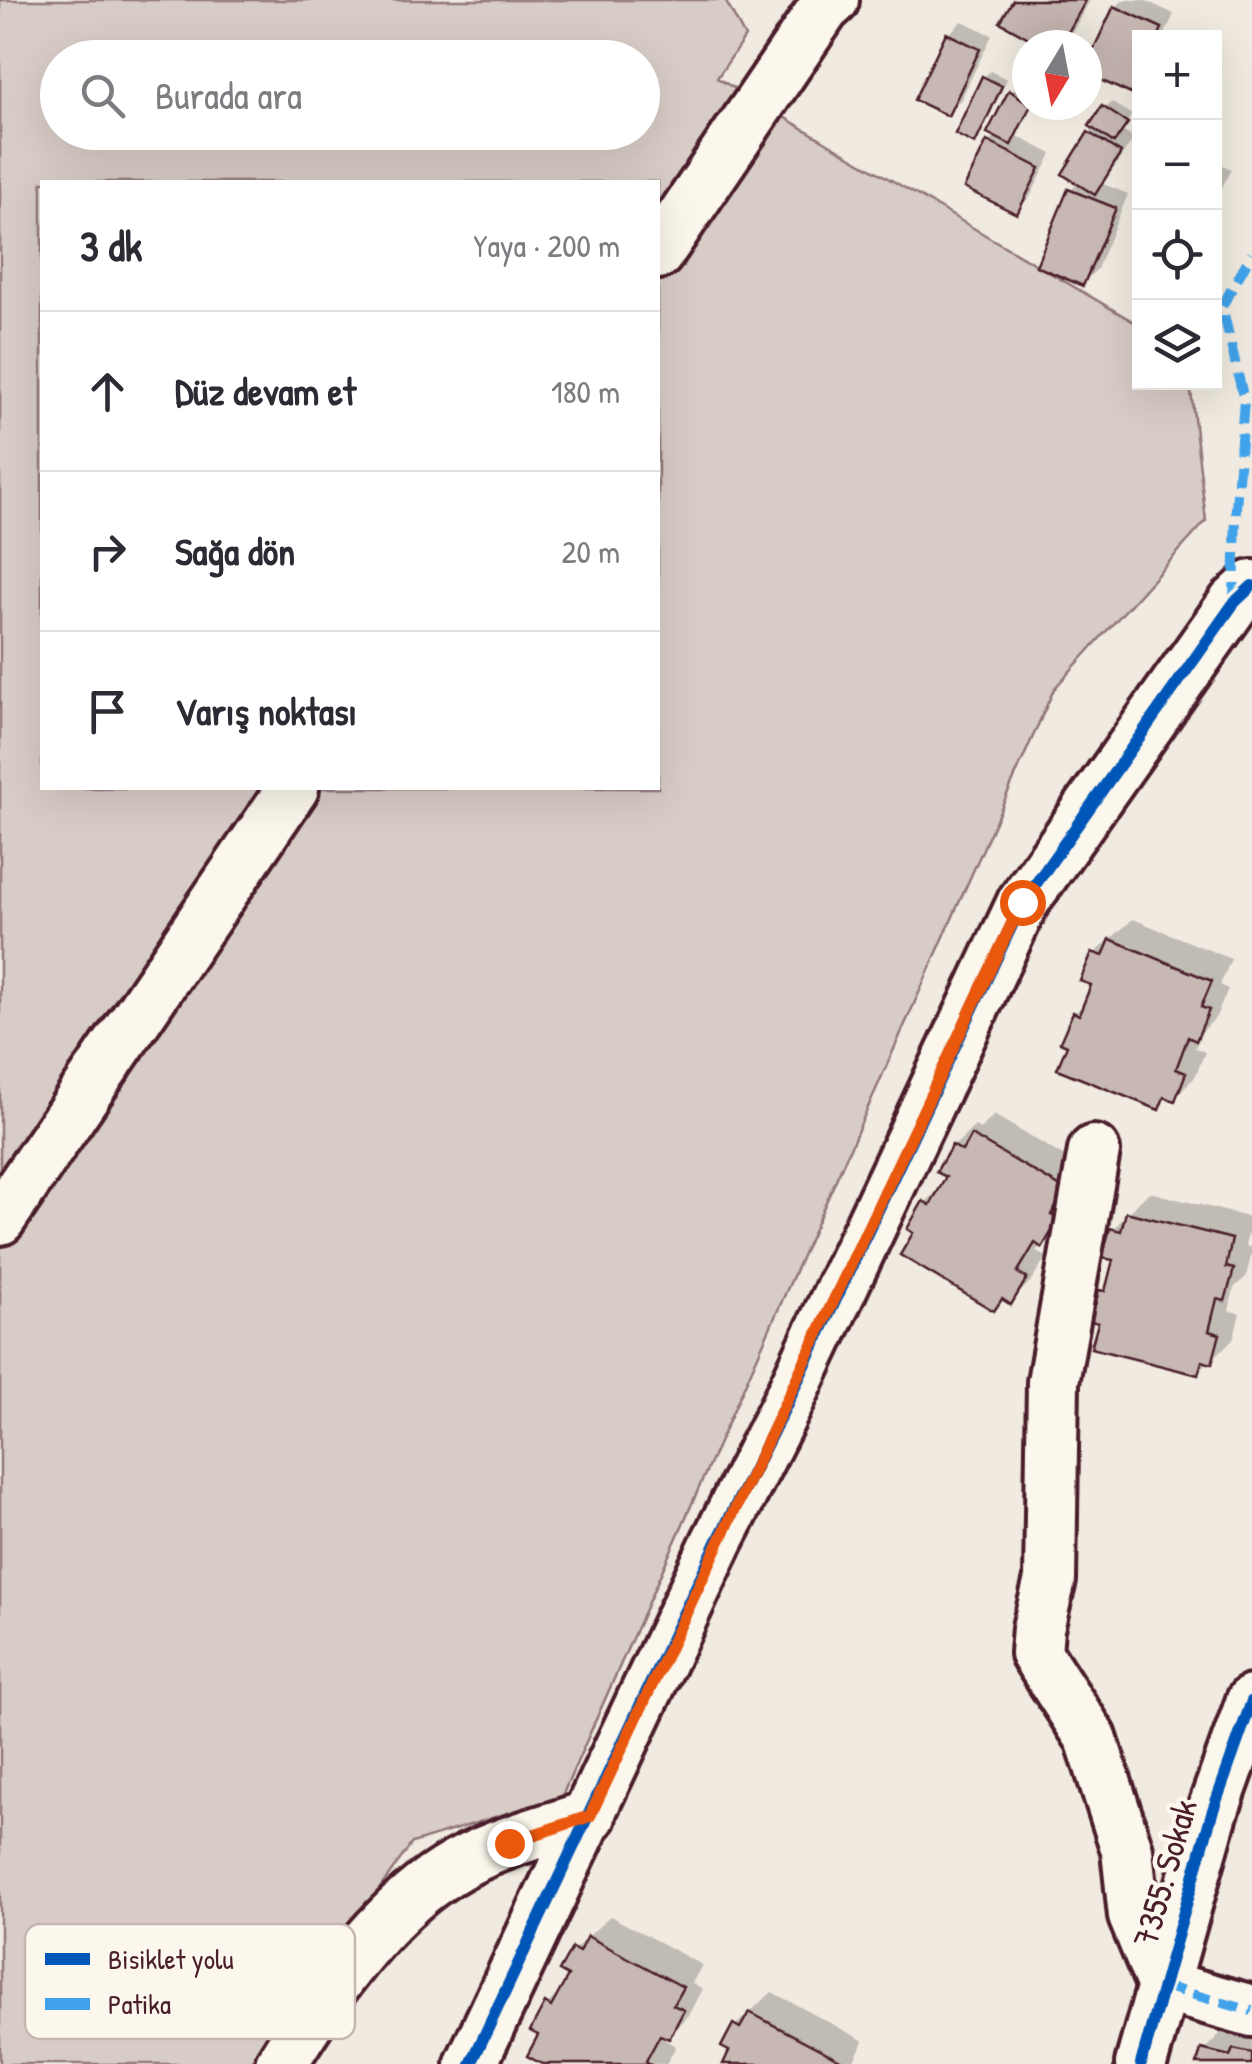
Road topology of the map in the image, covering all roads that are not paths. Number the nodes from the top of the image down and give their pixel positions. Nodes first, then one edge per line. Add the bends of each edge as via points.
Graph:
1 (829, 4) edge
2 (660, 250) edge
3 (1252, 586) edge
4 (293, 790) edge
5 (1094, 1150) dead end
6 (0, 1218) edge
7 (1252, 1701) edge
8 (590, 1816) junction
9 (355, 1961) edge
10 (1163, 1986) junction
11 (1252, 2010) edge
12 (296, 2039) edge
13 (281, 2064) edge
14 (471, 2064) edge
15 (1141, 2064) edge

1 - 2 street
3 - 8 street via 1234,602 1022,902
4 - 6 street
5 - 10 street via 1053,1382 1050,1580 1036,1654 1091,1738 1127,1850 1134,1916
7 - 10 street, 7355. Sokak via 1212,1812
8 - 9 street via 446,1871 386,1920
8 - 14 street
10 - 11 street
10 - 15 street, 7355. Sokak
12 - 13 street

